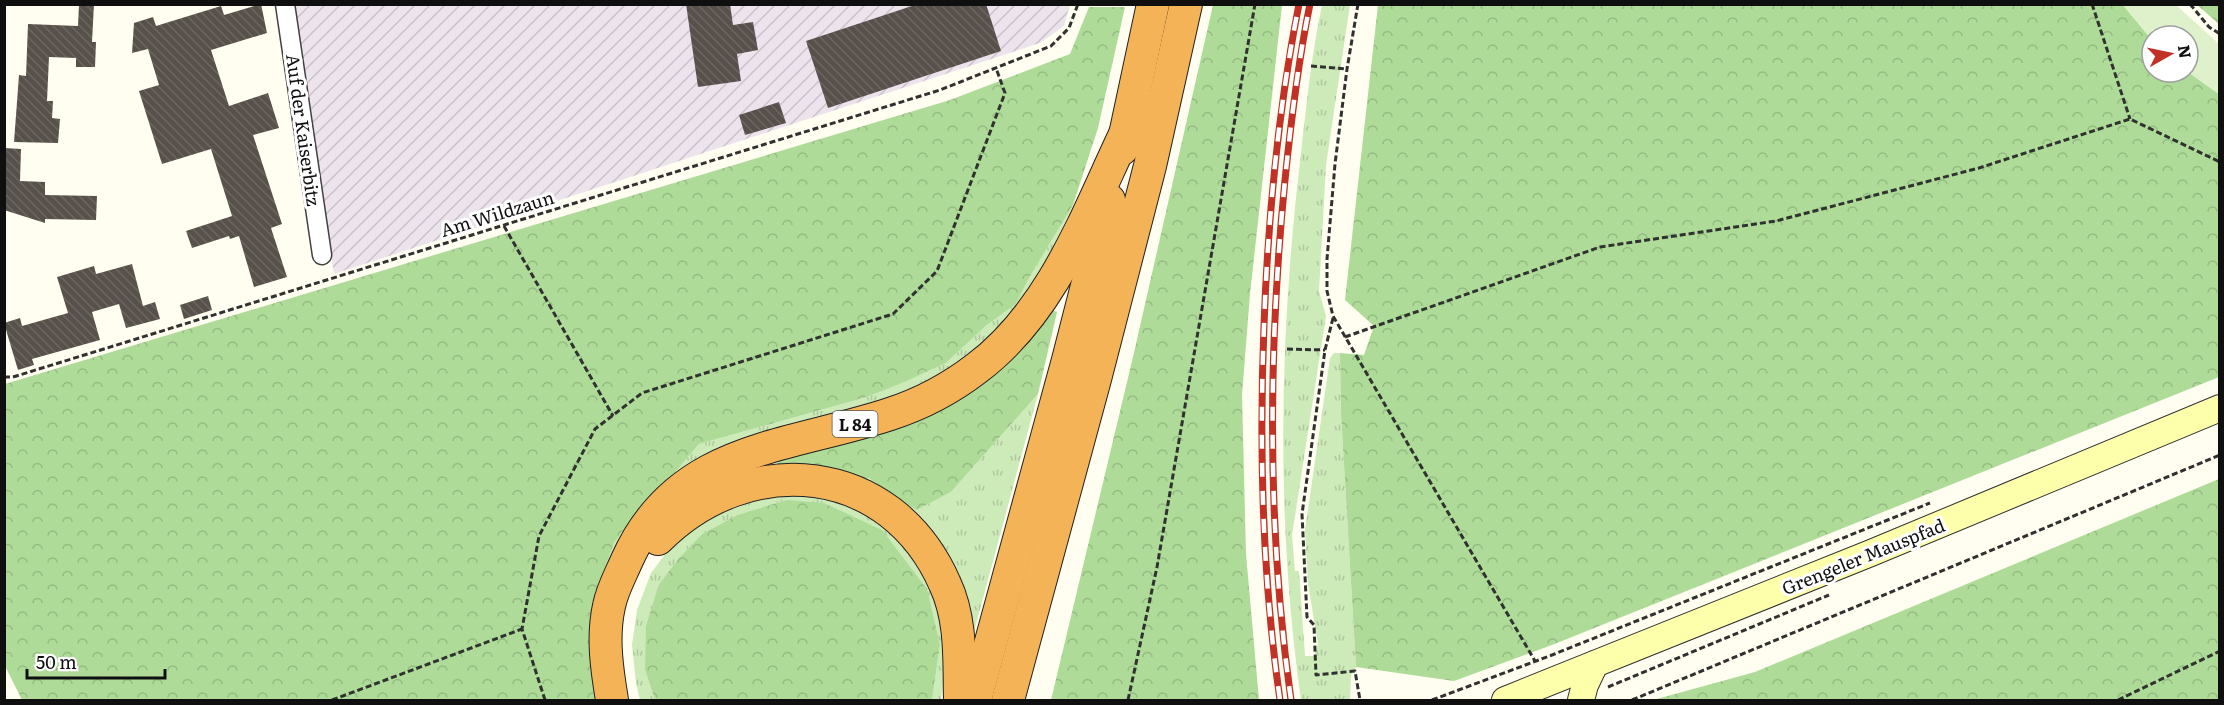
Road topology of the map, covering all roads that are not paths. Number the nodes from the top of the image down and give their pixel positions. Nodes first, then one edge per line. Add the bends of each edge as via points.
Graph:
1 (285, 4) edge
2 (1153, 4) edge
3 (1186, 4) edge
4 (1128, 128) junction
5 (322, 255) dead end
6 (2220, 408) edge
7 (1595, 664) junction
8 (1543, 693) edge
9 (612, 700) edge
10 (626, 700) edge
11 (960, 700) edge
12 (975, 700) edge
13 (1008, 700) edge
14 (1505, 700) edge
15 (1581, 700) edge

1 - 5 street, Auf der Kaiserbitz
2 - 4 highway, L 84
3 - 13 highway via 1148,177
4 - 9 highway, L 84 via 1045,293 1026,320 978,367 945,389 900,410 771,445 712,468 667,502 633,548 609,606 606,669
4 - 12 highway, L 84
6 - 7 main road, Grengeler Mauspfad
7 - 8 main road, Grengeler Mauspfad
7 - 15 main road
8 - 14 main road, Grengeler Mauspfad
10 - 11 highway via 619,630 634,580 659,538 702,503 727,491 755,483 800,479 850,490 875,502 900,520 926,550 945,584 956,615

